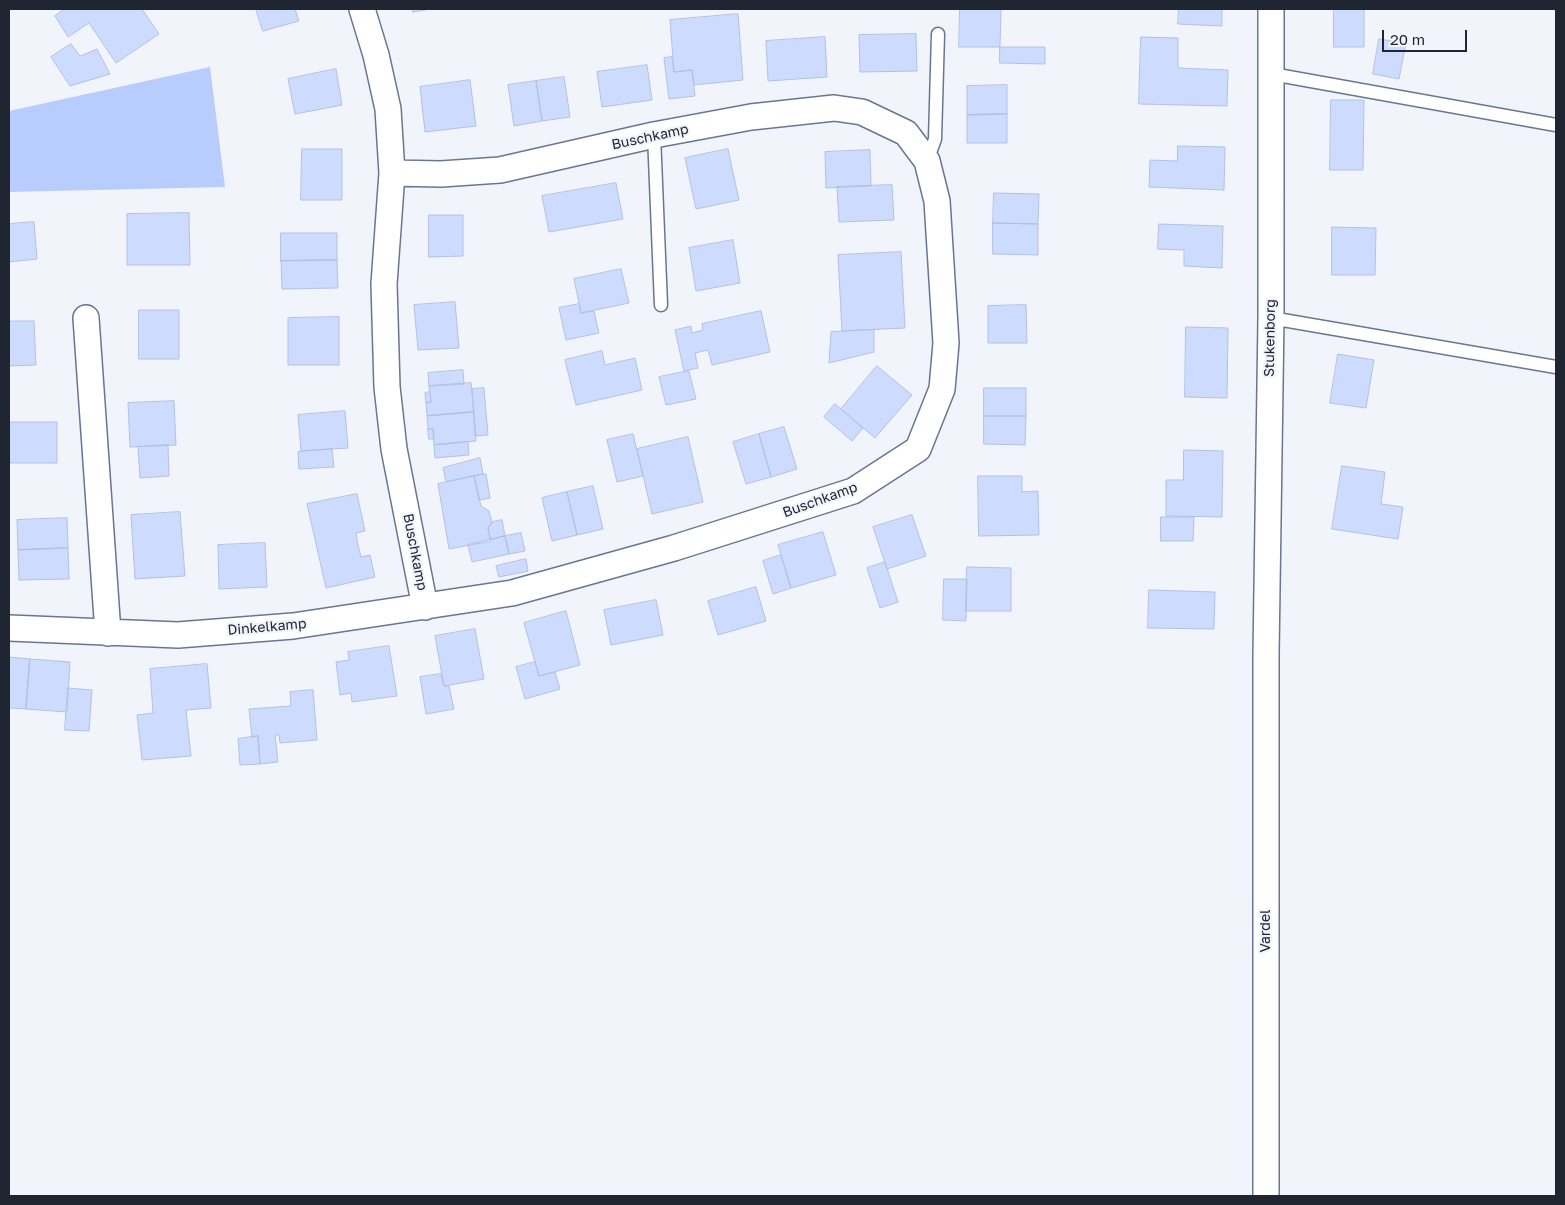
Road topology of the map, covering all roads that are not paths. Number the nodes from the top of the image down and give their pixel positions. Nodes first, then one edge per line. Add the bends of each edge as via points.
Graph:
1 (362, 9) edge
2 (1271, 9) edge
3 (938, 34) dead end
4 (1272, 74) junction
5 (1556, 125) edge
6 (654, 135) junction
7 (928, 161) junction
8 (392, 173) junction
9 (661, 305) dead end
10 (86, 318) dead end
11 (1271, 318) junction
12 (1556, 367) edge
13 (425, 606) junction
14 (9, 628) edge
15 (108, 633) junction
16 (1267, 666) joint
17 (1266, 1196) edge

1 - 8 street, Buschkamp via 388,109
2 - 4 street, Stukenborg
3 - 7 lane via 935,139
4 - 5 lane
4 - 11 street, Stukenborg
6 - 7 street, Buschkamp via 834,108 862,112 906,133
6 - 8 street, Buschkamp via 500,170
6 - 9 lane
7 - 13 street, Buschkamp via 937,201 946,343 942,389 918,449 853,491 674,548 512,593
8 - 13 street, Buschkamp via 384,284 387,388 394,449
10 - 15 street
11 - 12 lane
11 - 16 street, Stukenborg
13 - 15 street, Dinkelkamp via 293,626 178,635
14 - 15 street, Dinkelkamp
16 - 17 street, Vardel

